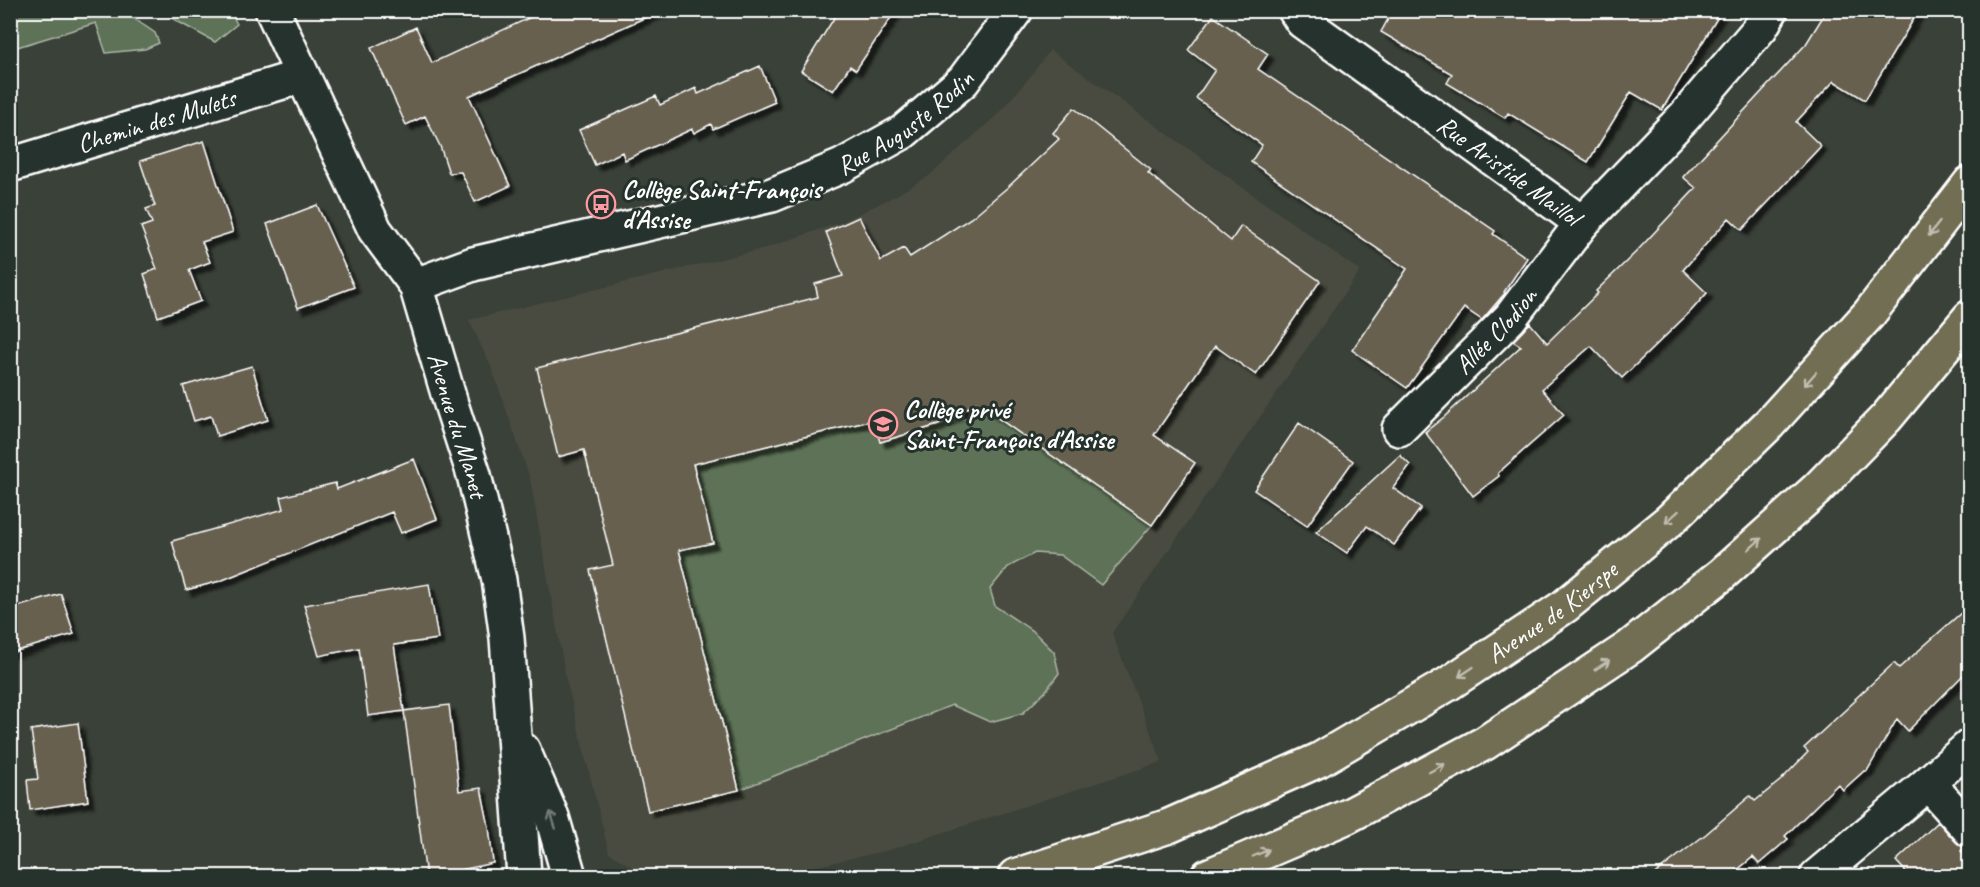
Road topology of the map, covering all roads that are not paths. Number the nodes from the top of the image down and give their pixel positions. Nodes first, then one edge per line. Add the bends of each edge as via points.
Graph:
1 (272, 10) edge
2 (1016, 10) edge
3 (1294, 10) edge
4 (1771, 10) edge
5 (302, 76) junction
6 (10, 165) edge
7 (1970, 183) edge
8 (1582, 223) junction
9 (416, 285) junction
10 (1970, 317) edge
11 (1399, 429) dead end
12 (513, 730) junction
13 (1970, 746) edge
14 (1928, 783) junction
15 (1970, 830) edge
16 (524, 876) edge
17 (569, 876) edge
18 (1015, 876) edge
19 (1208, 876) edge
20 (1817, 876) edge

1 - 5 street, Avenue du Manet
2 - 9 street, Rue Auguste Rodin via 963,81 903,132 842,166 772,195 473,264
3 - 8 street, Rue Aristide Maillol via 1302,21
4 - 8 street, Rue Aristide Maillol via 1685,116
5 - 6 street, Chemin des Mulets
5 - 9 street, Avenue du Manet via 375,230
7 -> 18 main road, Avenue de Kierspe via 1869,314 1769,424 1670,520 1565,606 1448,684 1319,760 1169,826
8 - 11 street, Allée Clodion via 1510,318
9 - 12 street, Avenue du Manet via 474,474 499,580
19 -> 10 main road via 1348,816 1485,743 1630,647 1817,489 1886,418
12 - 16 street, Avenue du Manet
17 -> 12 street via 552,817
13 - 14 street
14 - 15 street
14 - 20 street

